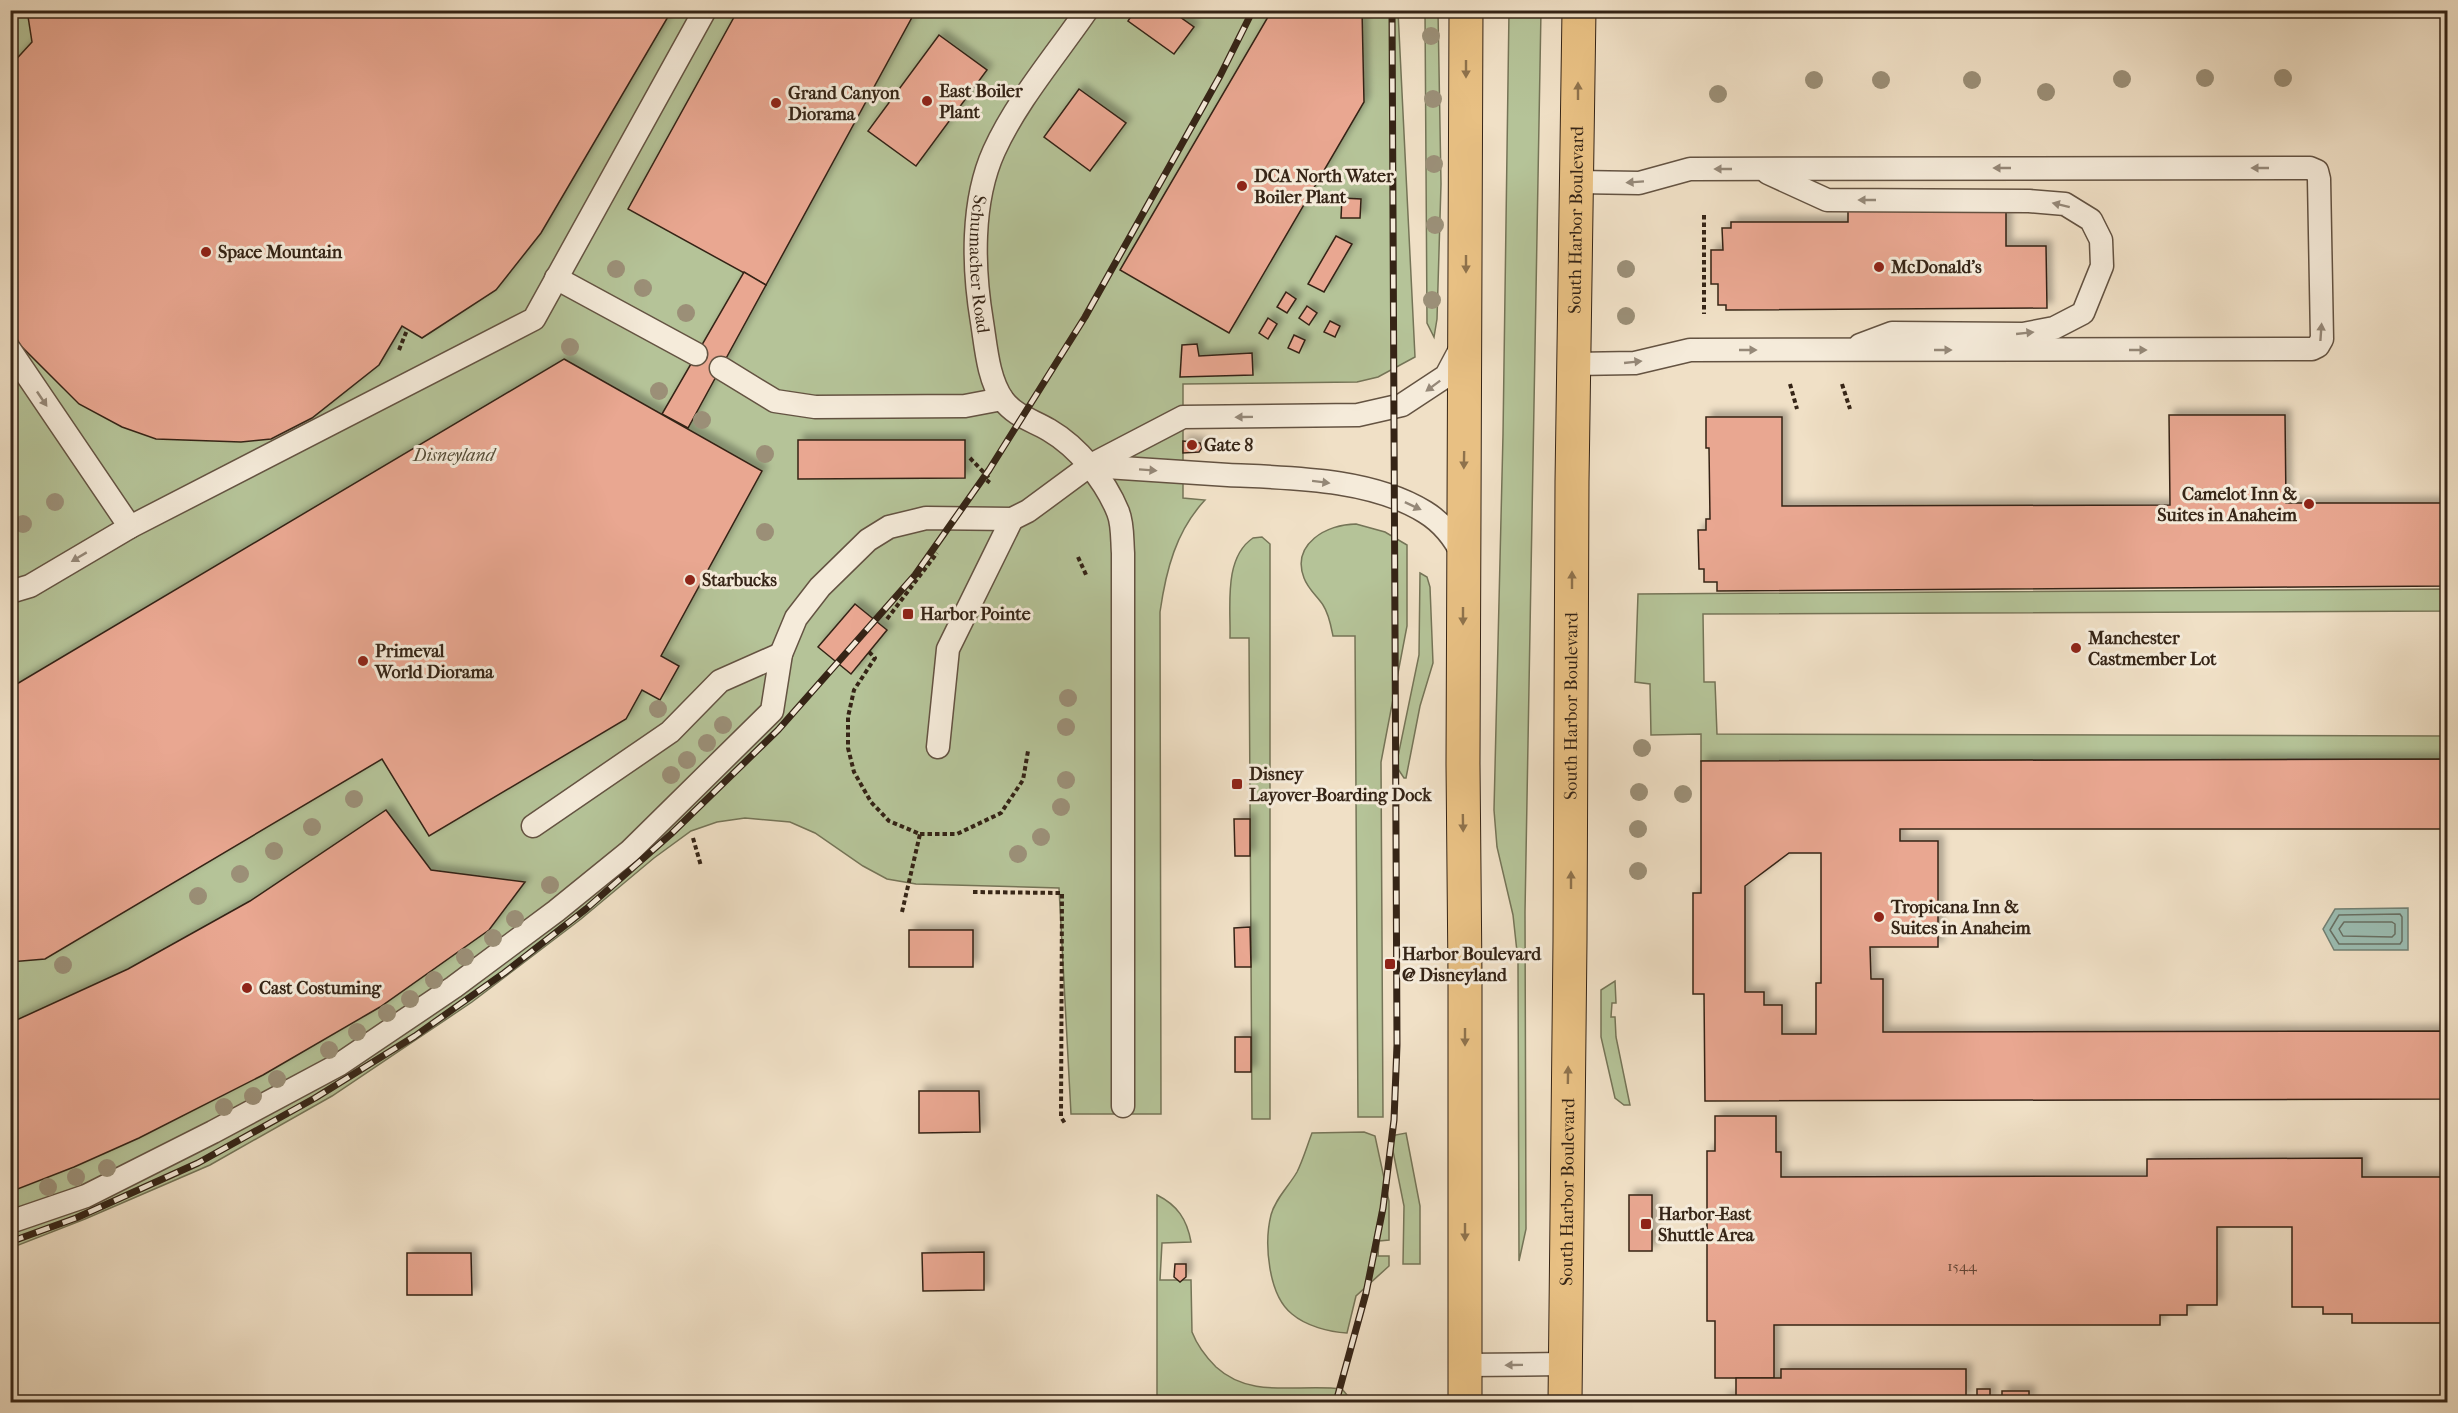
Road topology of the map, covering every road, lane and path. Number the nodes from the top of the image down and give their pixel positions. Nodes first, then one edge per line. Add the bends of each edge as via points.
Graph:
1 (705, 10) edge
2 (1087, 10) edge
3 (1466, 10) edge
4 (1579, 10) edge
5 (1760, 169) junction
6 (1578, 182) junction
7 (1704, 215) dead end
8 (556, 278) junction
9 (1704, 314) dead end
10 (1466, 339) junction
11 (10, 350) edge
12 (1844, 351) junction
13 (696, 354) dead end
14 (1574, 364) junction
15 (721, 368) dead end
16 (1839, 374) dead end
17 (1787, 375) dead end
18 (1002, 399) junction
19 (1797, 409) dead end
20 (1850, 409) dead end
21 (970, 458) dead end
22 (1089, 466) junction
23 (990, 478) dead end
24 (1012, 519) junction
25 (130, 527) junction
26 (1463, 558) junction
27 (10, 592) edge
28 (869, 652) dead end
29 (781, 654) junction
30 (938, 747) dead end
31 (1028, 751) dead end
32 (533, 826) dead end
33 (920, 834) junction
34 (973, 892) dead end
35 (902, 912) dead end
36 (1123, 1106) dead end
37 (1065, 1125) dead end
38 (10, 1222) edge
39 (1564, 1364) junction
40 (1465, 1365) junction
41 (1465, 1402) edge
42 (1565, 1402) edge

1 - 8 lane
2 - 18 lane, Schumacher Road via 1019,108 994,151 984,183 976,254 979,302 990,368
3 -> 10 main road
6 -> 4 main road, South Harbor Boulevard
5 -> 6 lane via 1690,169 1639,183
12 -> 5 lane via 1892,333 2023,334 2054,328 2083,313 2102,266 2101,240 2091,220 2065,204 1827,200
12 -> 5 lane via 2312,349 2322,339 2317,171 2187,167
6 - 14 main road, South Harbor Boulevard
7 - 9 path
8 - 13 lane
8 - 25 lane via 534,319
10 -> 22 lane via 1446,376 1402,405 1358,415 1183,417
10 -> 26 main road
11 -> 25 lane
14 -> 12 lane via 1635,363 1690,351
39 -> 14 main road, South Harbor Boulevard
15 - 18 lane via 775,401 790,404 965,406
16 - 20 path
17 - 19 path
18 - 22 lane, Schumacher Road via 1018,414 1073,447
21 - 23 path
22 - 24 lane
22 -> 26 lane via 1285,478 1358,488 1424,511 1454,537
22 - 36 lane, Schumacher Road via 1119,513 1123,553
24 - 29 lane via 926,518 889,526 868,540 820,587 796,618
24 - 30 lane via 948,649
25 -> 27 lane via 30,586
26 -> 40 main road
28 - 33 path via 875,657 854,690 848,717 848,748 854,772 871,802 889,820
29 - 32 lane via 720,681 670,732
29 - 38 lane via 772,711 630,851 454,987 340,1064 213,1132 86,1196
31 - 33 path via 1023,780 1000,813 957,834
33 - 35 path
34 - 37 path via 1062,893 1061,1117
39 -> 40 lane
39 - 42 main road, South Harbor Boulevard
40 - 41 main road

